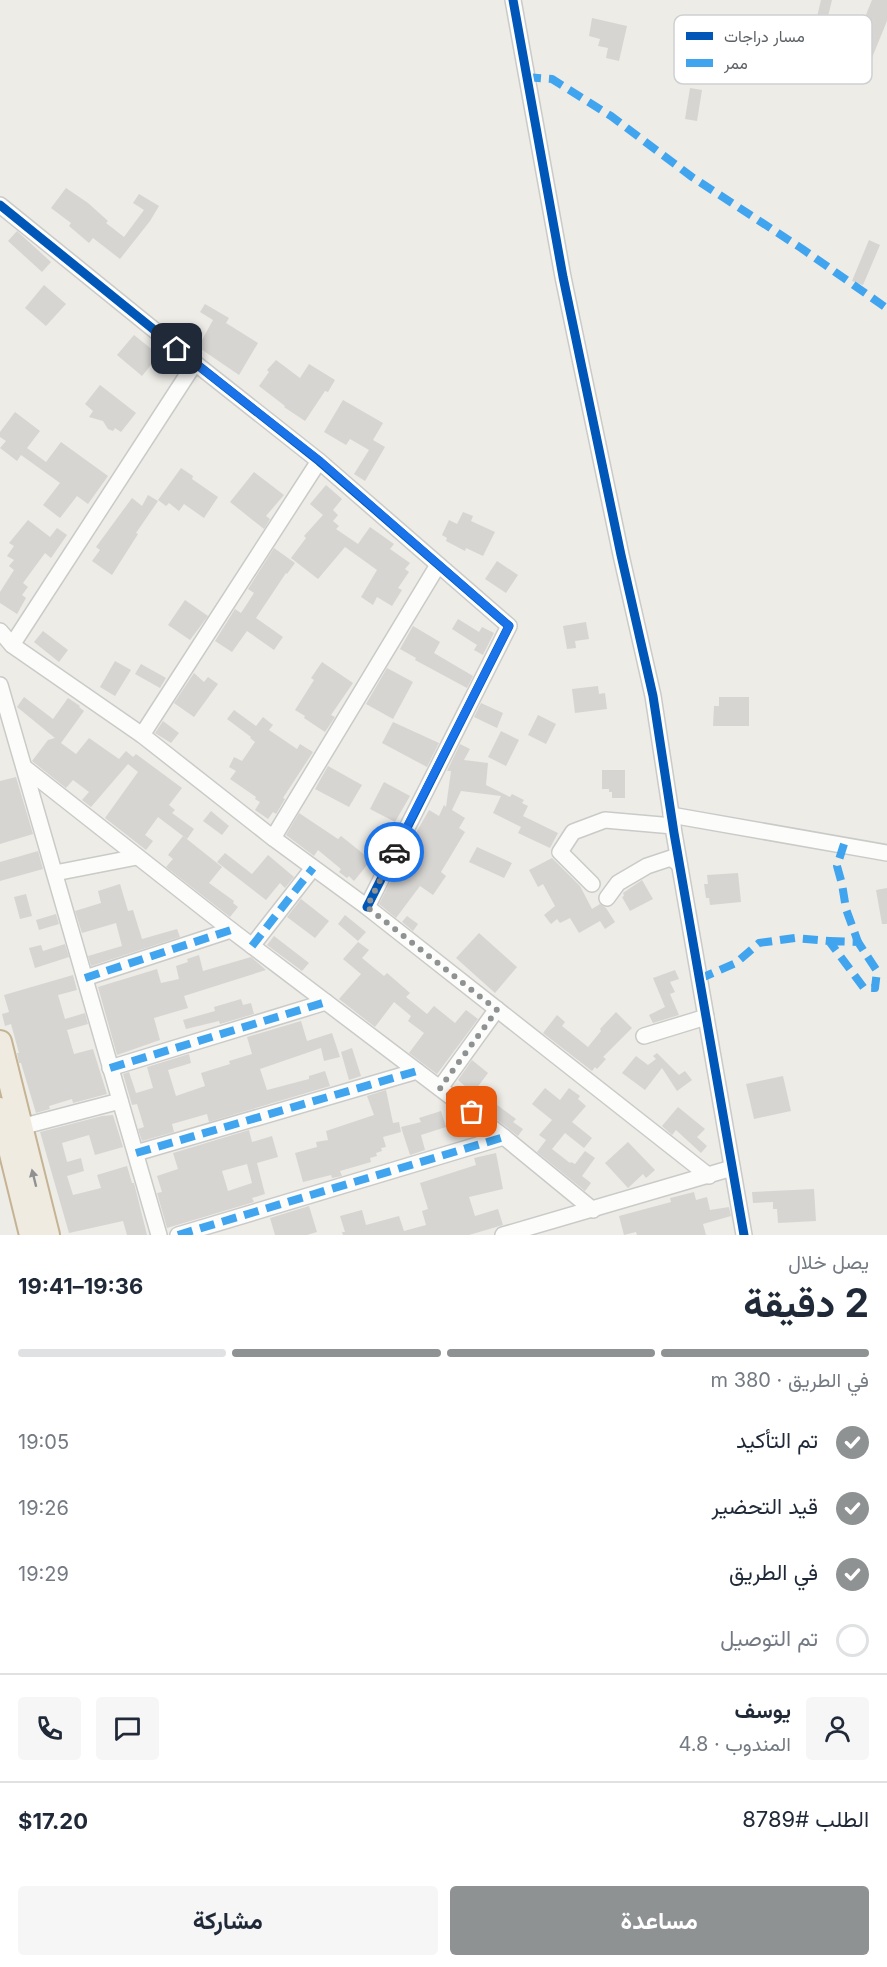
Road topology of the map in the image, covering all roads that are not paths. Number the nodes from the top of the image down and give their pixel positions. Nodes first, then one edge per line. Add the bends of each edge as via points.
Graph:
1 (513, 0) edge
2 (0, 205) edge
3 (195, 363) junction
4 (320, 461) junction
5 (438, 565) junction
6 (0, 631) edge
7 (12, 645) junction
8 (0, 685) edge
9 (142, 735) junction
10 (25, 768) junction
11 (672, 820) junction
12 (273, 838) junction
13 (887, 853) edge
14 (137, 857) junction
15 (679, 864) junction
16 (313, 868) junction
17 (55, 873) junction
18 (592, 884) dead end
19 (608, 898) dead end
20 (367, 907) junction
21 (231, 930) junction
22 (252, 946) junction
23 (85, 978) junction
24 (326, 1002) junction
25 (497, 1010) junction
26 (706, 1017) junction
27 (644, 1036) dead end
28 (0, 1042) edge
29 (110, 1068) junction
30 (417, 1071) junction
31 (440, 1088) junction
32 (120, 1101) junction
33 (9, 1122) edge
34 (504, 1137) junction
35 (136, 1153) junction
36 (732, 1168) junction
37 (709, 1176) junction
38 (593, 1210) junction
39 (510, 1234) edge
40 (31, 1235) edge
41 (48, 1235) edge
42 (159, 1235) edge
43 (178, 1235) edge
44 (744, 1235) edge

1 - 11 street via 563,277 653,696
2 - 3 street
3 - 4 street
3 - 7 street
4 - 5 street
4 - 9 street
5 - 12 street
5 - 20 street via 509,626
6 - 7 street
7 - 9 street
8 - 10 street
9 - 12 street
10 - 14 street
10 - 17 street
11 - 13 street
11 - 15 street
11 - 18 street via 605,820 573,832 560,852
12 - 16 street
14 - 17 street
14 - 21 street
15 - 19 street via 671,858 647,866 618,883
15 - 26 street
16 - 20 street
16 - 22 street
17 - 23 street
20 - 25 street
21 - 22 street
21 - 23 street
22 - 24 street
23 - 29 street
24 - 29 street
24 - 30 street
25 - 31 street
25 - 37 street
26 - 27 street
26 - 36 street
28 - 33 highway
29 - 32 street
30 - 31 street
30 - 35 street
31 - 34 street
32 - 33 street
32 - 35 street
33 - 40 highway
41 -> 33 highway
34 - 38 street
34 - 43 street
35 - 42 street
36 - 37 street
36 - 44 street
37 - 38 street
38 - 39 street

